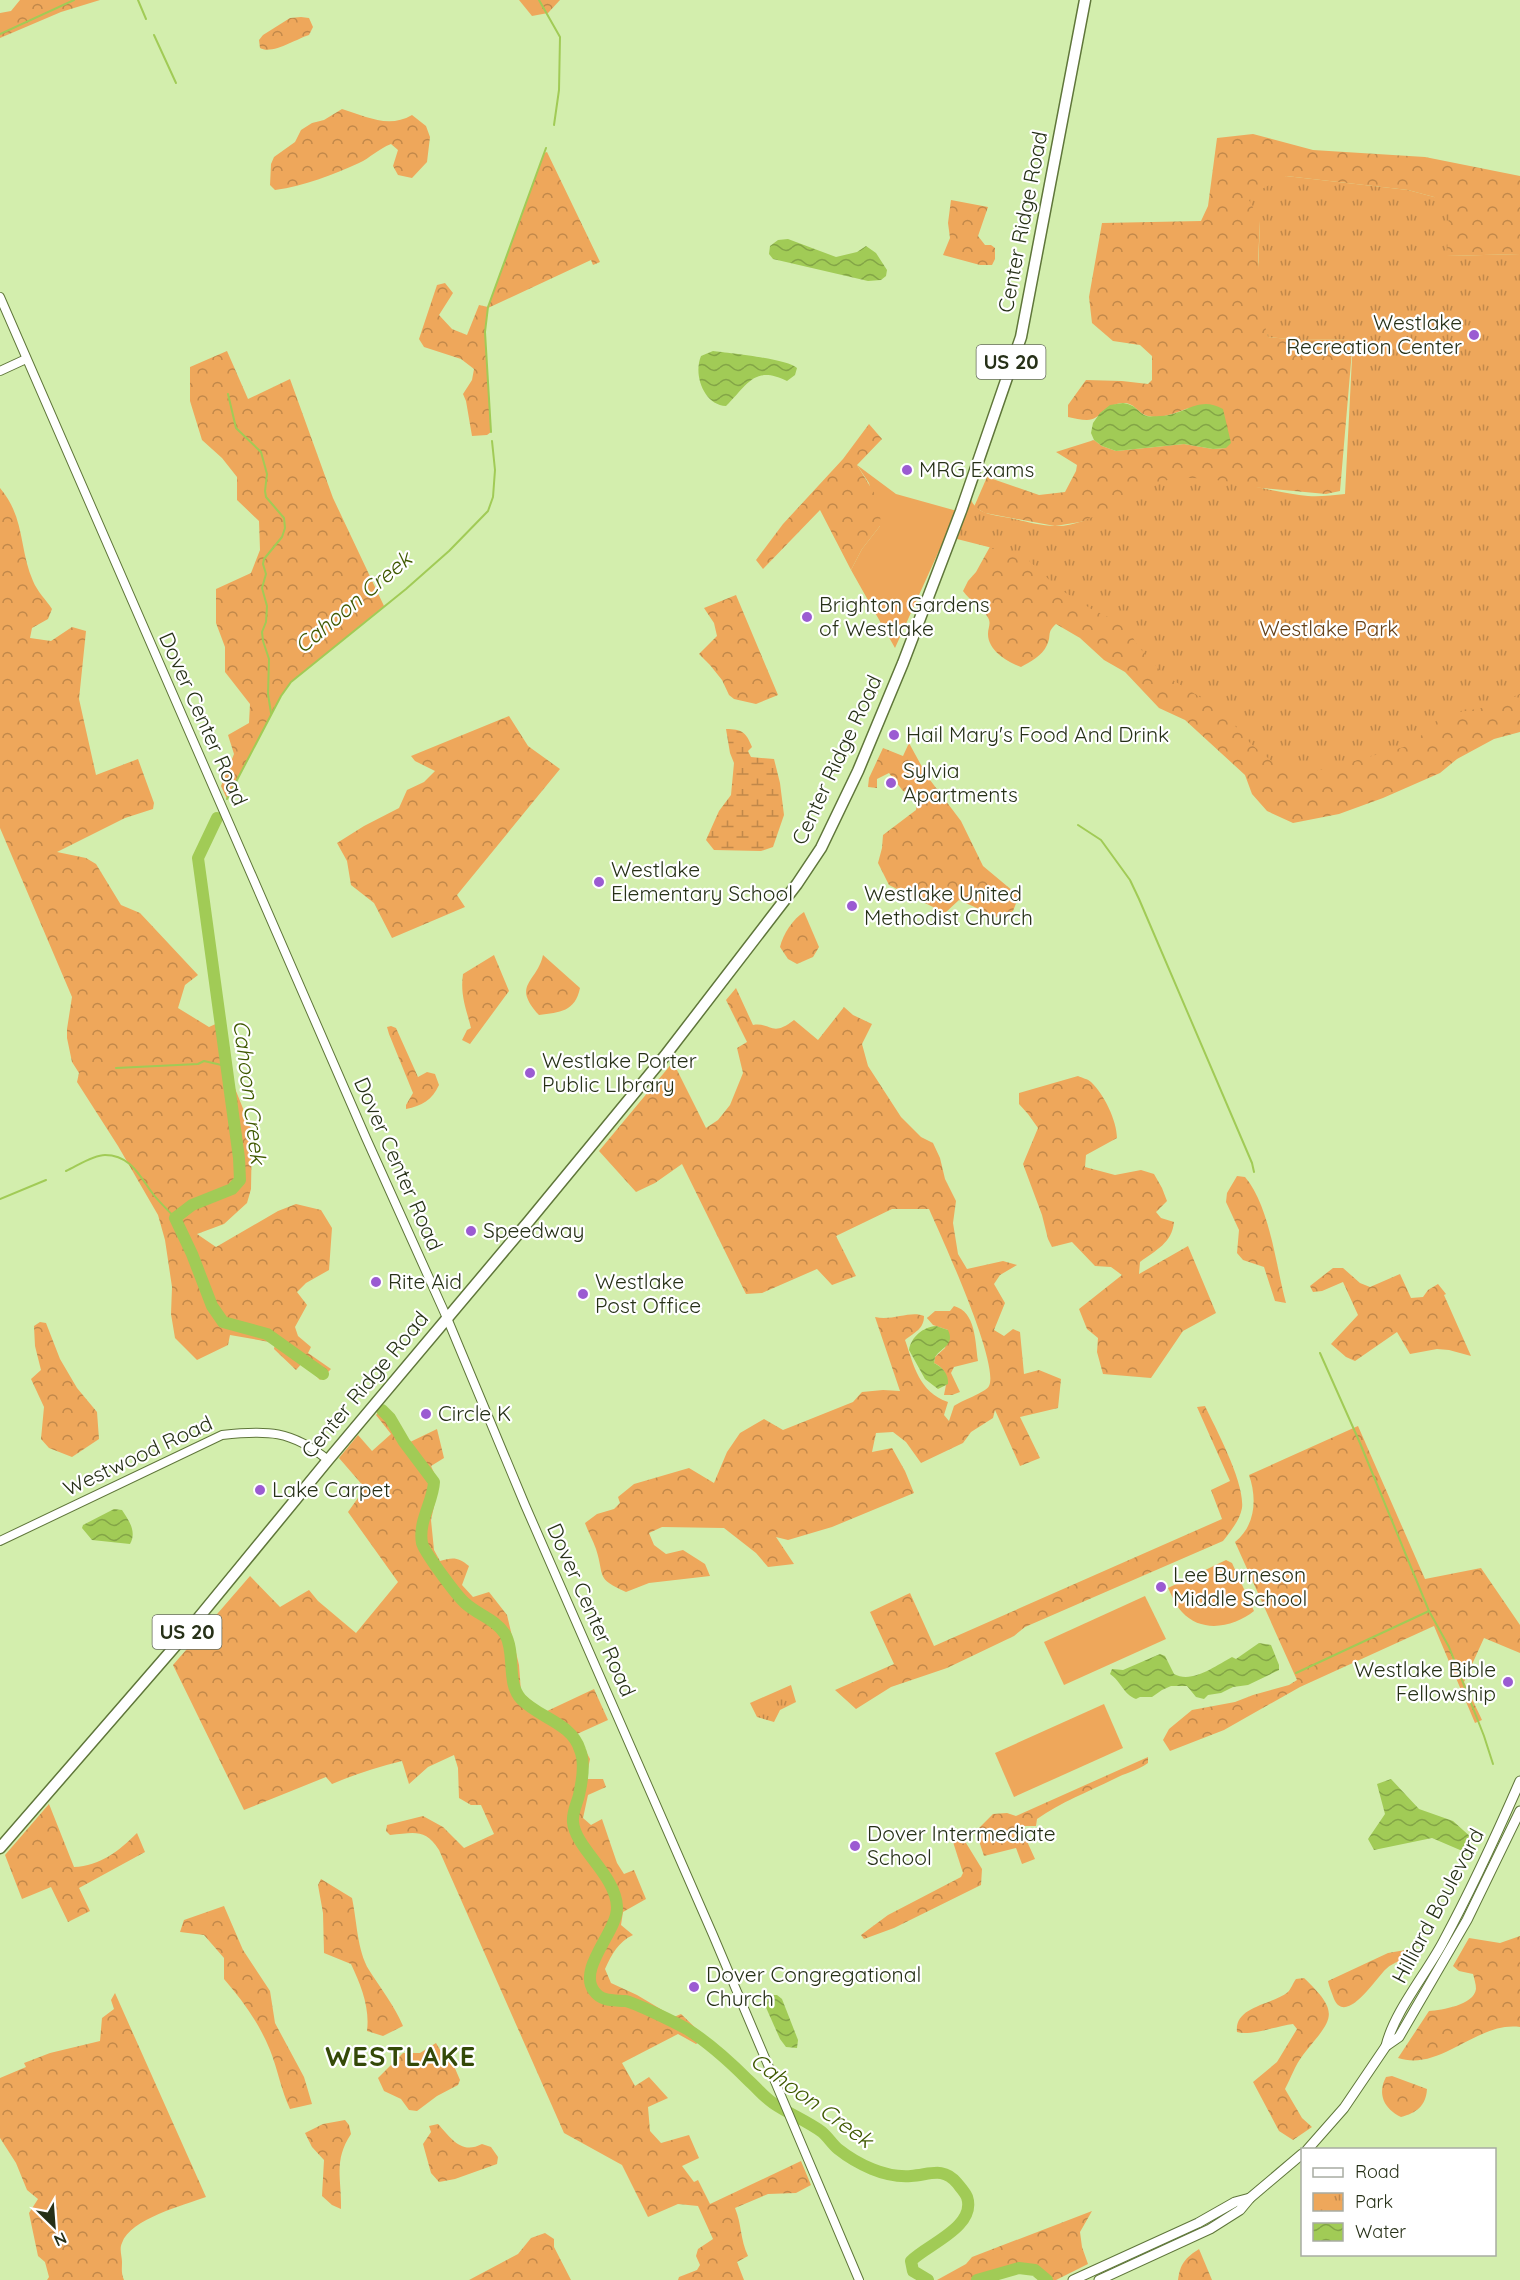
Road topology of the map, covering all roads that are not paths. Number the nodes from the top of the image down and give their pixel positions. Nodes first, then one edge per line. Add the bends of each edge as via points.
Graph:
1 (1085, 0) edge
2 (0, 297) edge
3 (26, 359) junction
4 (0, 371) edge
5 (447, 1318) junction
6 (328, 1460) junction
7 (0, 1541) edge
8 (1520, 1781) edge
9 (1520, 1811) edge
10 (0, 1848) edge
11 (1386, 2046) junction
12 (1309, 2148) edge
13 (1301, 2155) edge
14 (1250, 2198) junction
15 (859, 2280) edge
16 (1073, 2280) edge
17 (1099, 2280) edge

1 - 5 main road, Center Ridge Road / US 20 via 1021,337 903,663 821,848 664,1057
2 - 3 street, Dover Center Road
3 - 4 street
3 - 5 street, Dover Center Road
5 - 6 main road, Center Ridge Road / US 20
5 - 15 street, Dover Center Road
6 - 7 street, Westwood Road via 290,1436 258,1431 222,1435
6 - 10 main road, Center Ridge Road / US 20 via 177,1644
8 - 11 main road, Hilliard Boulevard via 1473,1886 1390,2030
9 - 11 main road, Hilliard Boulevard via 1453,1945 1399,2037
11 - 12 main road, Hilliard Boulevard via 1344,2108
13 - 14 main road
14 - 16 main road
14 - 17 main road via 1240,2210 1210,2229

